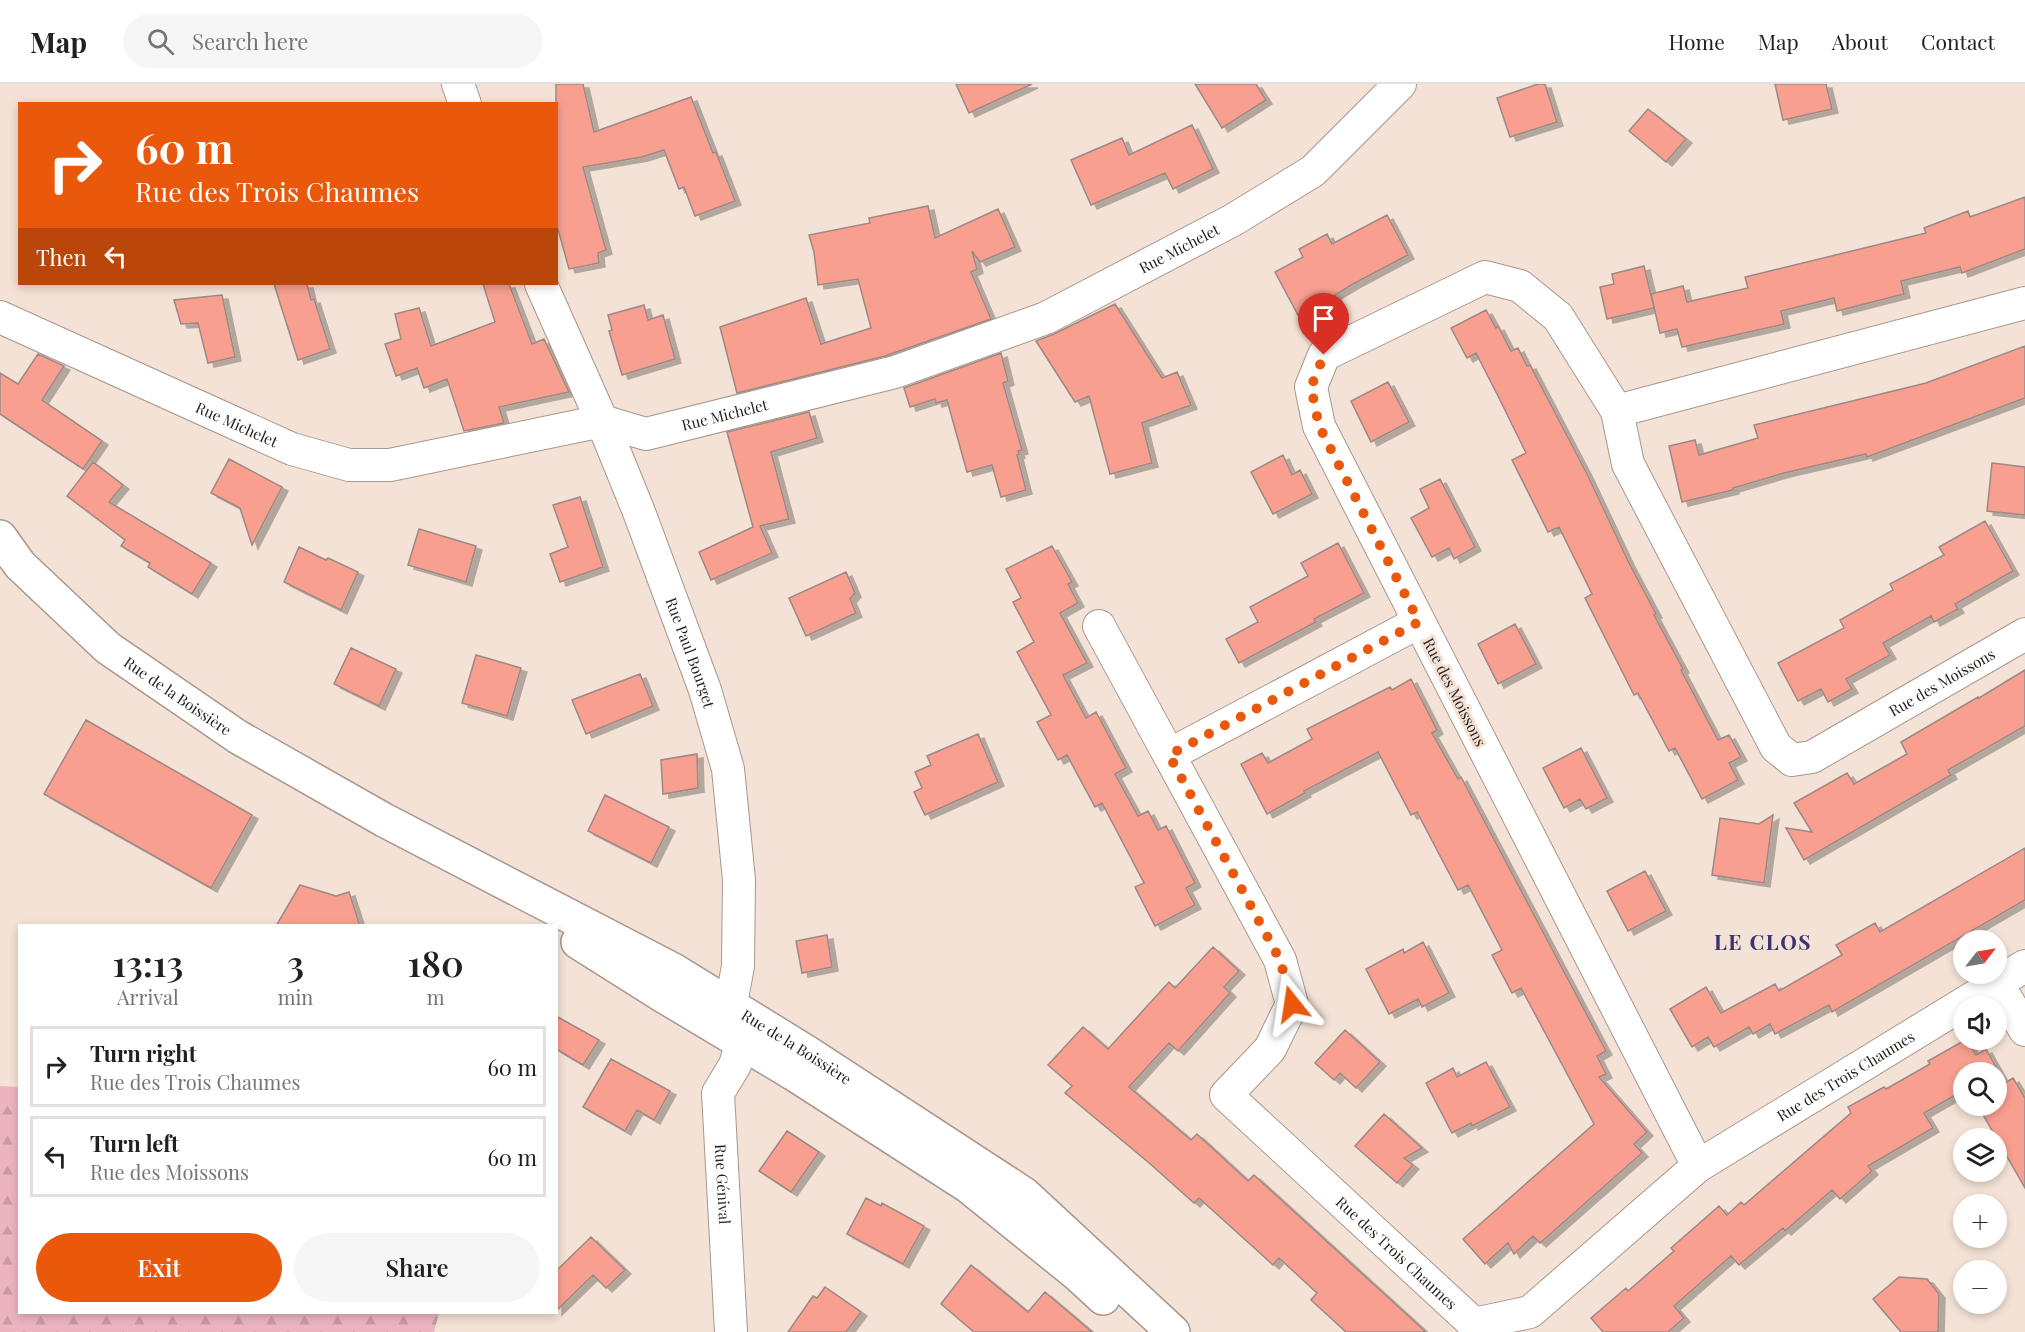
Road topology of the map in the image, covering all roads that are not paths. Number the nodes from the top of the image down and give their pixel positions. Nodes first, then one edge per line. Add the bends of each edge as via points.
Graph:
1 (458, 84) edge
2 (1400, 84) edge
3 (464, 102) edge
4 (541, 285) edge
5 (2025, 303) edge
6 (0, 317) edge
7 (1617, 411) junction
8 (602, 421) junction
9 (0, 537) edge
10 (1419, 622) junction
11 (1099, 626) dead end
12 (2025, 634) edge
13 (1169, 755) junction
14 (384, 820) junction
15 (549, 924) edge
16 (558, 929) edge
17 (2025, 966) edge
18 (2007, 977) edge
19 (1995, 984) edge
20 (1998, 984) edge
21 (731, 1004) junction
22 (2025, 1030) edge
23 (742, 1042) junction
24 (1698, 1166) junction
25 (731, 1332) edge
26 (1141, 1332) edge
27 (1173, 1332) edge

1 - 3 street
2 - 8 street, Rue Michelet via 1313,171 1233,220 1046,318 895,372 646,434
4 - 8 street, Rue Paul Bourget
5 - 7 street
6 - 8 street, Rue Michelet via 292,449 349,465 390,465
7 - 10 street, Rue des Moissons via 1558,318 1520,286 1485,277 1324,355 1311,387 1319,426
7 - 12 street, Rue des Moissons via 1628,464 1776,747 1792,760 1812,757
8 - 21 street, Rue Paul Bourget via 705,690 728,769 739,880 738,966
9 - 14 main road, Rue de la Boissière via 20,565 108,648 238,737
10 - 13 street
10 - 24 street, Rue des Moissons
11 - 13 street, Rue des Trois Chaumes
13 - 24 street, Rue des Trois Chaumes via 1280,960 1292,1004 1270,1049 1226,1095 1474,1324 1530,1312
14 - 15 main road, Rue de la Boissière
14 - 21 main road, Rue de la Boissière via 675,970
16 - 23 main road, Rue de la Boissière
17 - 18 street, Rue des Trois Chaumes
19 - 24 street, Rue des Trois Chaumes
20 - 22 street
21 - 23 street, Rue Paul Bourget
21 - 27 main road, Rue de la Boissière via 1024,1194
23 - 25 street, Rue Génival via 735,1065 718,1093
23 - 26 main road, Rue de la Boissière via 968,1186 1077,1274

